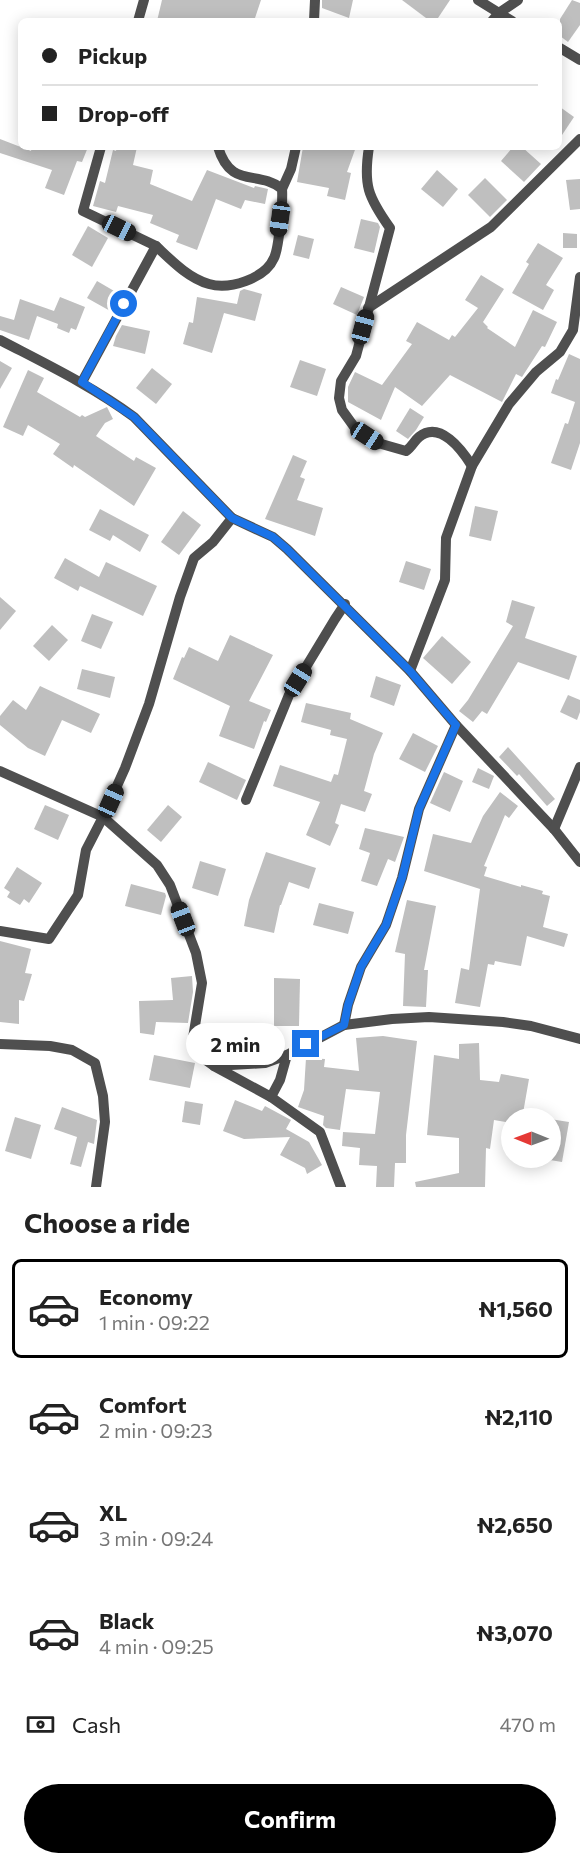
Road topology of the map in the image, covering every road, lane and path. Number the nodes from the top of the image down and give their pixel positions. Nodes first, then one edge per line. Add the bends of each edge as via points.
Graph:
1 (144, 0) edge
2 (315, 0) edge
3 (478, 0) edge
4 (518, 0) edge
5 (495, 17) edge
6 (139, 18) edge
7 (314, 18) edge
8 (562, 49) edge
9 (580, 60) edge
10 (580, 139) edge
11 (100, 150) edge
12 (219, 150) edge
13 (295, 150) edge
14 (369, 150) edge
15 (282, 189) junction
16 (156, 246) junction
17 (580, 277) edge
18 (368, 308) junction
19 (0, 340) edge
20 (82, 382) junction
21 (472, 466) junction
22 (232, 518) junction
23 (345, 604) junction
24 (410, 671) junction
25 (456, 725) junction
26 (580, 767) edge
27 (0, 771) edge
28 (246, 800) dead end
29 (103, 817) junction
30 (554, 829) junction
31 (580, 862) edge
32 (0, 931) edge
33 (344, 1025) junction
34 (580, 1039) edge
35 (0, 1044) edge
36 (287, 1055) junction
37 (214, 1066) junction
38 (271, 1097) junction
39 (96, 1187) edge
40 (341, 1187) edge

1 - 6 street
2 - 7 street
3 - 5 street
4 - 5 street
8 - 9 street
10 - 18 street via 492,227
11 - 16 street via 83,211
12 - 15 street via 222,161 234,172
13 - 15 street
14 - 18 street via 366,183 374,207 390,228
15 - 16 street via 274,258 264,271 247,280 229,285 210,284 179,267
16 - 20 street
17 - 21 street via 573,330 560,352 536,372 509,404
18 - 21 street via 356,356 341,381 342,410 355,428 378,443 406,451 425,433 435,432 452,439
19 - 20 street
20 - 22 street via 134,417
21 - 24 street via 446,538 445,580
22 - 23 street via 273,537
22 - 29 street via 194,558 149,704
23 - 24 street
23 - 28 street via 289,695
24 - 25 street
25 - 30 street
25 - 33 street via 419,809 386,925 361,967
26 - 30 street
27 - 29 street
29 - 32 street via 86,850 78,895 49,939
29 - 37 street via 157,865 170,885 196,952 202,982 192,1044 197,1054
30 - 31 street
33 - 34 street via 429,1017 469,1019 531,1026
33 - 36 street
35 - 39 street via 72,1050 95,1063 105,1122
36 - 37 street via 265,1063
36 - 38 street
37 - 38 street
38 - 40 street via 320,1132

